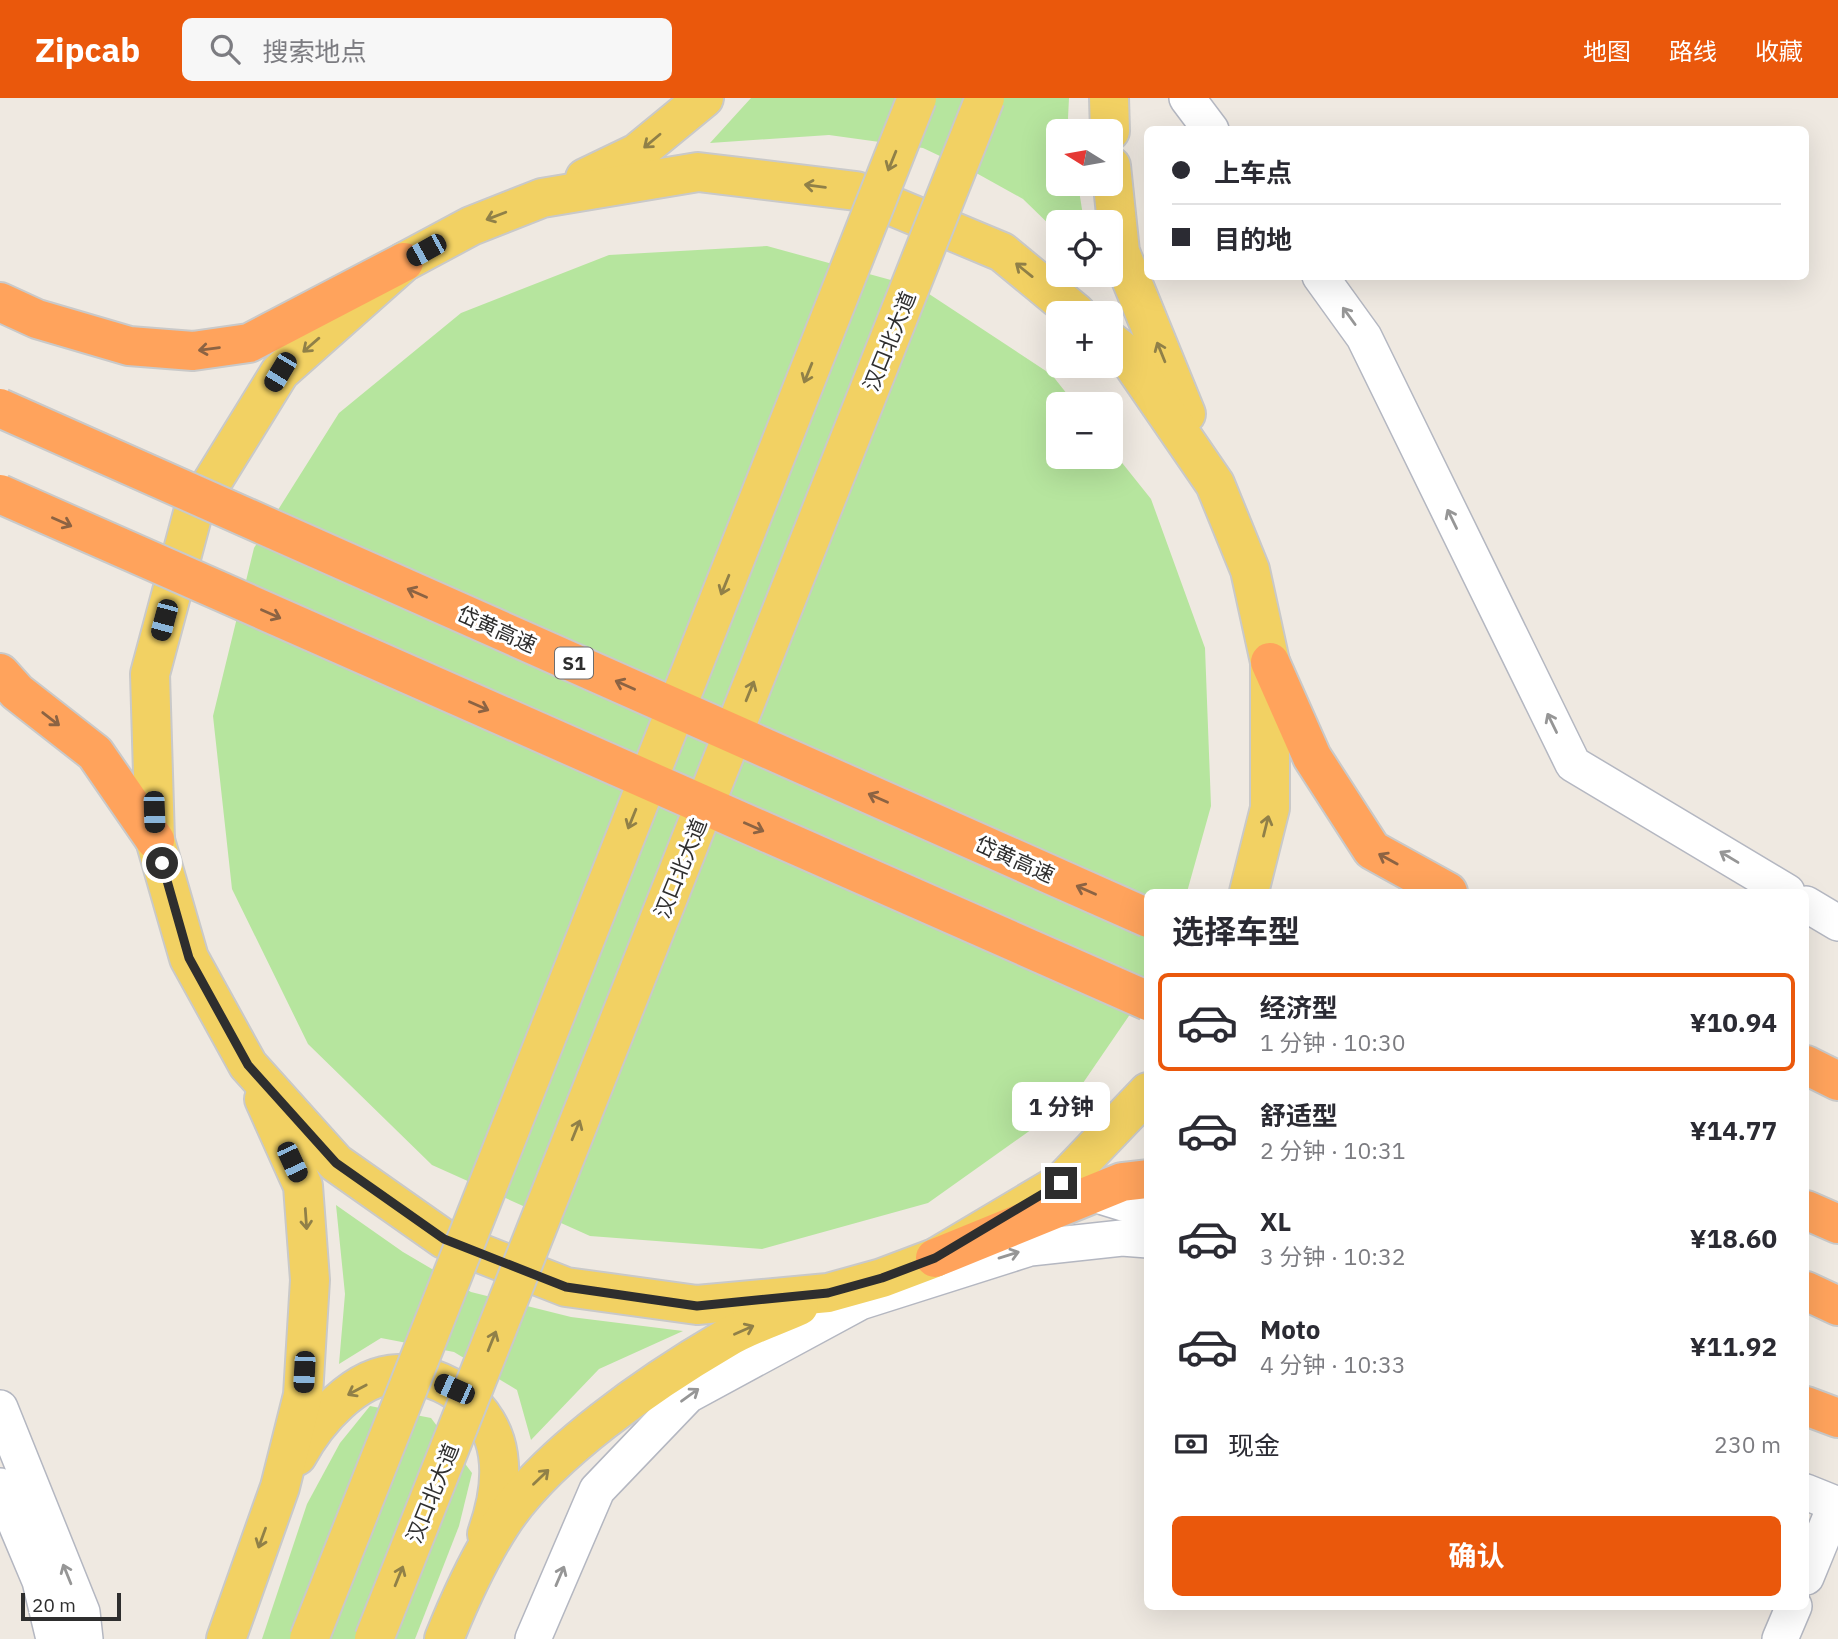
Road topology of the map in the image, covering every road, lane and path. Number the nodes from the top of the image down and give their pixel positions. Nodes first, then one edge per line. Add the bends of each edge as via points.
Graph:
1 (704, 98) edge
2 (917, 98) edge
3 (985, 98) edge
4 (1109, 98) edge
5 (1187, 98) edge
6 (1110, 119) edge
7 (1208, 126) edge
8 (1114, 196) edge
9 (542, 198) junction
10 (404, 262) junction
11 (1323, 280) edge
12 (1061, 301) edge
13 (0, 302) edge
14 (1123, 351) edge
15 (0, 408) edge
16 (1215, 484) junction
17 (0, 494) edge
18 (1269, 662) junction
19 (0, 673) edge
20 (155, 840) junction
21 (1250, 889) edge
22 (1443, 889) edge
23 (1782, 889) edge
24 (1809, 906) edge
25 (1144, 916) edge
26 (1838, 923) edge
27 (1144, 999) edge
28 (248, 1065) junction
29 (1809, 1066) edge
30 (1838, 1081) edge
31 (1144, 1096) edge
32 (1144, 1179) edge
33 (1094, 1194) junction
34 (1809, 1211) edge
35 (1144, 1215) edge
36 (1838, 1224) edge
37 (1144, 1240) edge
38 (935, 1258) junction
39 (828, 1293) junction
40 (1809, 1293) edge
41 (1838, 1306) edge
42 (1809, 1407) edge
43 (0, 1408) edge
44 (1838, 1418) edge
45 (0, 1486) edge
46 (280, 1487) junction
47 (1827, 1500) edge
48 (1809, 1566) edge
49 (469, 1578) junction
50 (1792, 1610) edge
51 (54, 1639) edge
52 (85, 1639) edge
53 (226, 1639) edge
54 (309, 1639) edge
55 (374, 1639) edge
56 (444, 1639) edge
57 (533, 1639) edge
58 (1780, 1639) edge

1 -> 9 main road via 638,153
2 -> 54 main road, bridge
55 -> 3 main road, 汉口北大道, bridge
4 - 6 main road
5 - 7 street
16 -> 8 main road via 1120,252
9 -> 10 main road via 471,226
12 -> 9 main road via 1002,252 856,191 698,172
10 -> 13 highway via 249,344 193,351 129,346 37,319
10 -> 20 main road via 280,372 193,513 150,674
23 -> 11 street via 1573,764 1364,337
14 - 16 main road
25 -> 15 highway, 岱黄高速 / S1, bridge
16 - 18 main road via 1250,570
17 -> 27 highway, bridge
21 -> 18 main road via 1270,808
22 -> 18 highway via 1372,850 1312,757
19 -> 20 highway via 17,692 95,753
20 - 28 main road via 189,958
24 - 26 street
28 - 39 main road via 336,1163 444,1239 566,1287 697,1306
28 -> 46 main road via 303,1186 310,1280 303,1395
29 - 30 highway
31 - 38 main road via 1061,1183
32 - 33 highway via 1122,1182
33 - 35 street via 1133,1206
33 - 38 highway
34 - 36 highway
57 -> 37 street via 597,1490 688,1395 860,1302 1030,1248
38 - 39 main road
49 -> 39 main road via 528,1489 570,1448 639,1394 727,1337
40 - 41 highway
42 - 44 highway
52 -> 43 street via 82,1612
45 - 51 street via 40,1581
49 -> 46 main road via 498,1497 498,1455 490,1427 454,1389 431,1378 397,1374 346,1395 305,1442
46 -> 53 main road
47 - 48 street
49 - 56 main road
50 - 58 street

